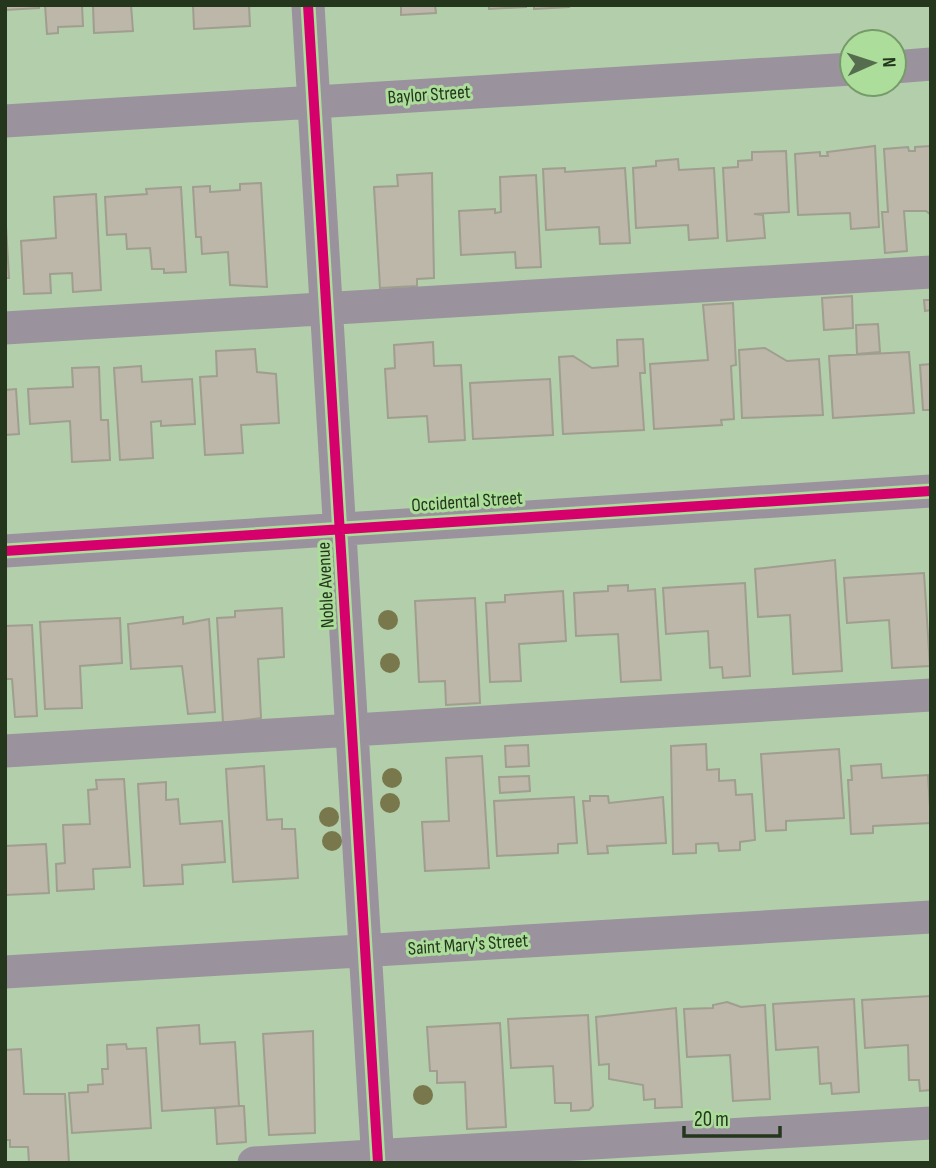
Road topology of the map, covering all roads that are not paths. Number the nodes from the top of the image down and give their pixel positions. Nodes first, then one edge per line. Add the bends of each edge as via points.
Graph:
1 (307, 5) edge
2 (931, 64) edge
3 (908, 65) edge
4 (838, 70) edge
5 (314, 102) junction
6 (5, 121) edge
7 (931, 272) edge
8 (326, 310) junction
9 (5, 328) edge
10 (931, 491) edge
11 (340, 527) junction
12 (5, 551) edge
13 (931, 695) edge
14 (352, 730) junction
15 (5, 751) edge
16 (931, 917) edge
17 (366, 951) junction
18 (5, 972) edge
19 (931, 1123) edge
20 (378, 1159) edge
21 (254, 1163) edge

1 - 5 street, Noble Avenue
2 - 3 street
4 - 5 street, Baylor Street
5 - 6 street, Baylor Street
5 - 8 street, Noble Avenue
7 - 8 street
8 - 9 street
8 - 11 street, Noble Avenue
10 - 11 street, Occidental Street
11 - 12 street, Occidental Street
11 - 14 street, Noble Avenue
13 - 14 street
14 - 15 street
14 - 17 street, Noble Avenue
16 - 17 street, Saint Mary's Street
17 - 18 street, Saint Mary's Street
17 - 20 street, Noble Avenue
19 - 20 street
20 - 21 street

